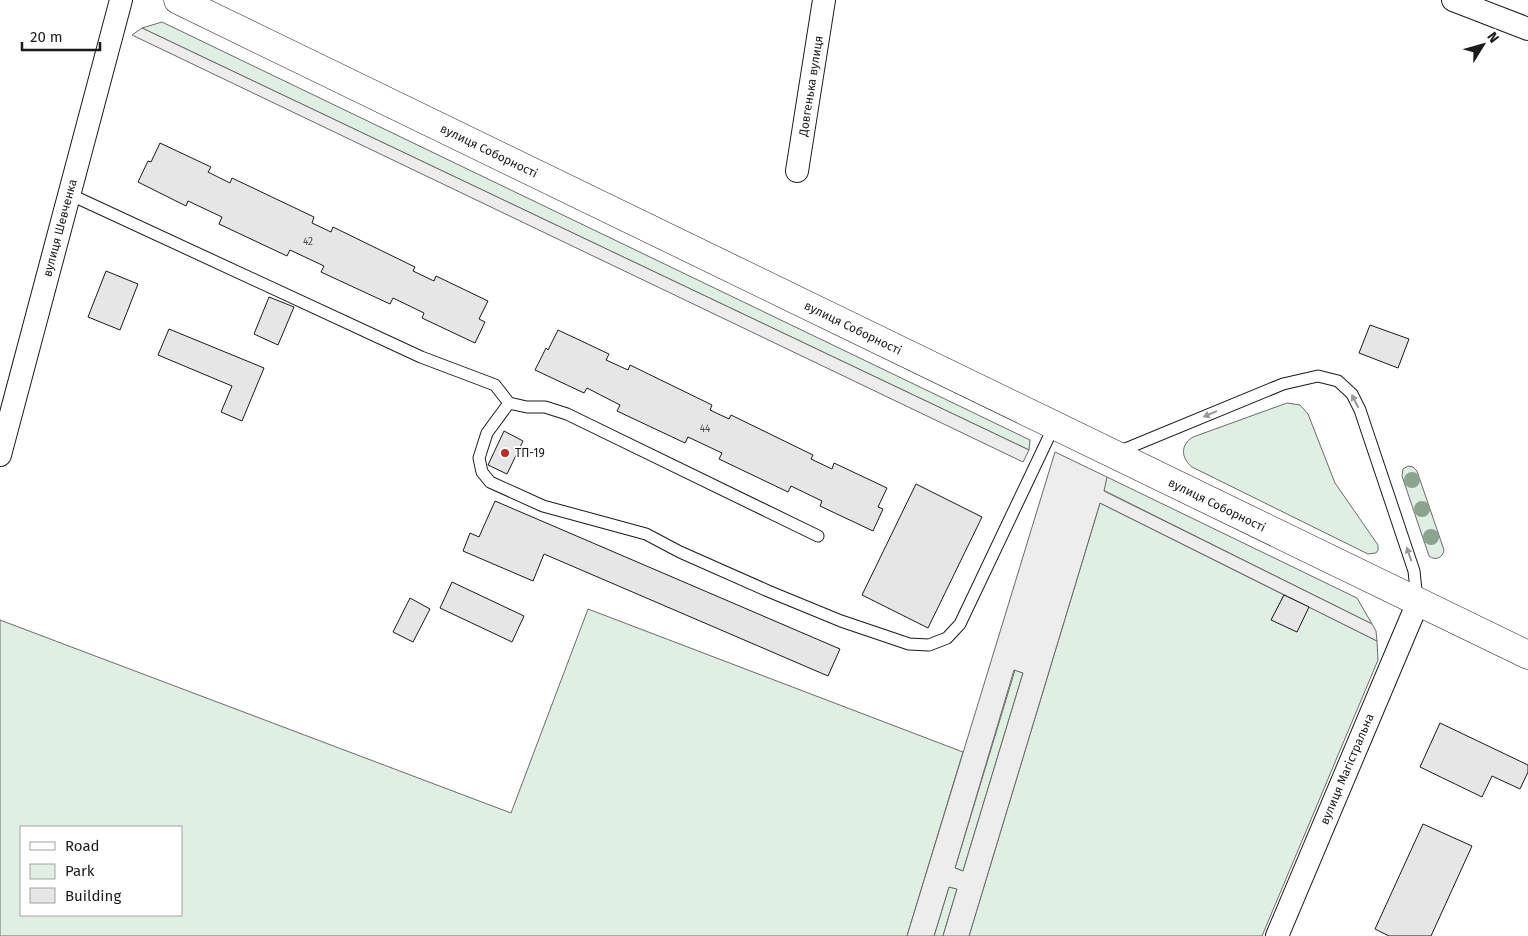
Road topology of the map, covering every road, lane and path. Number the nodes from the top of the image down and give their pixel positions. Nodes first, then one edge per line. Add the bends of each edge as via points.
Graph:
1 (121, 0) edge
2 (178, 0) edge
3 (824, 0) edge
4 (1453, 0) edge
5 (1528, 29) edge
6 (797, 171) dead end
7 (70, 194) junction
8 (509, 403) junction
9 (1054, 426) junction
10 (1114, 454) junction
11 (0, 455) edge
12 (818, 536) dead end
13 (1418, 602) junction
14 (1528, 655) edge
15 (1277, 936) edge

1 - 7 street, вулиця Шевченка
2 - 9 main road, вулиця Соборності
3 - 6 street, Довгенька вулиця
4 - 5 street
7 - 8 lane via 421,357 495,385
7 - 11 street, вулиця Шевченка
8 - 9 lane via 487,433 479,458 482,472 490,482 543,506 646,534 680,552 841,621 910,644 929,645 947,638 960,624
8 - 12 lane via 544,407 567,414
9 - 10 main road, вулиця Соборності
10 - 13 main road, вулиця Соборності
13 -> 10 lane via 1414,570 1360,410 1352,394 1338,381 1318,376 1284,384
13 - 14 main road, вулиця Соборності
13 - 15 street, вулиця Магістральна

